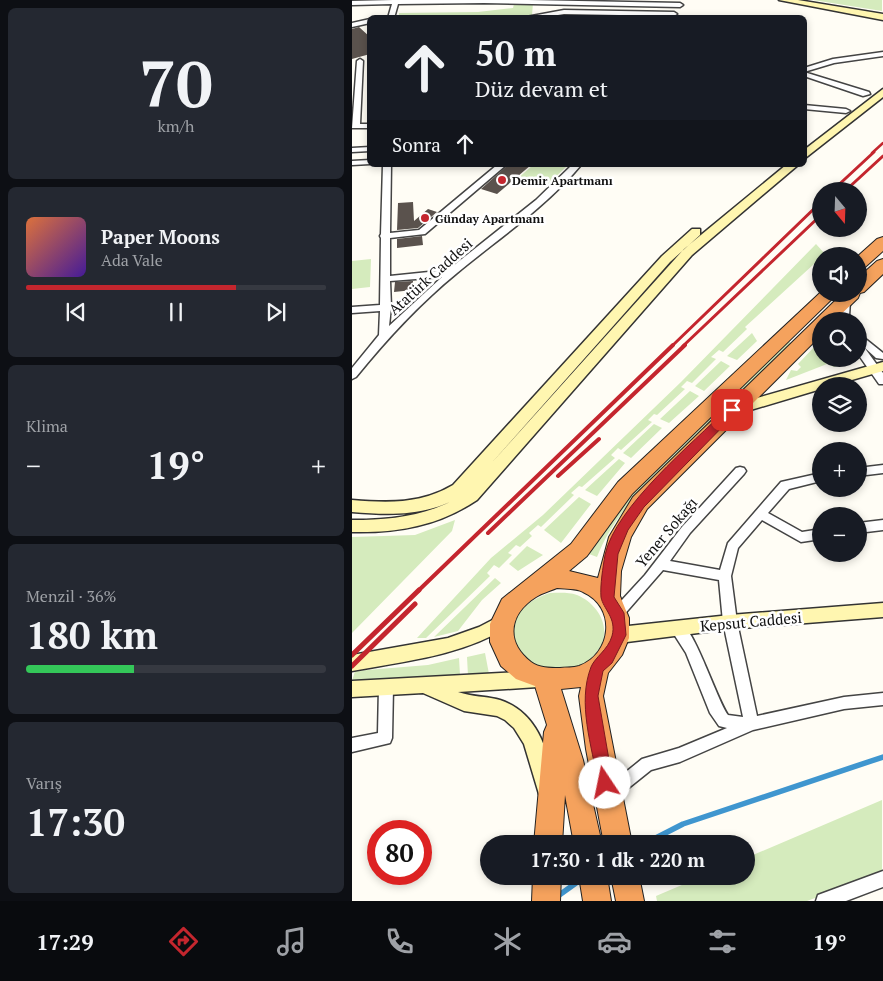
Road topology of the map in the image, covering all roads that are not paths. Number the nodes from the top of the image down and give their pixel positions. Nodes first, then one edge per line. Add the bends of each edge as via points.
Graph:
1 (783, 0) edge
2 (395, 1) edge
3 (537, 1) edge
4 (682, 2) edge
5 (352, 3) edge
6 (392, 15) edge
7 (536, 15) joint
8 (646, 15) edge
9 (674, 15) edge
10 (882, 16) edge
11 (367, 22) edge
12 (352, 25) edge
13 (882, 54) edge
14 (356, 62) edge
15 (807, 71) edge
16 (807, 73) edge
17 (882, 81) edge
18 (882, 92) edge
19 (866, 94) junction
20 (807, 106) edge
21 (846, 111) junction
22 (354, 126) edge
23 (367, 126) edge
24 (807, 142) edge
25 (367, 149) edge
26 (352, 150) edge
27 (807, 154) edge
28 (367, 162) edge
29 (352, 163) edge
30 (387, 167) edge
31 (500, 167) edge
32 (575, 167) edge
33 (777, 167) edge
34 (791, 167) edge
35 (384, 236) junction
36 (882, 242) edge
37 (867, 256) edge
38 (882, 264) edge
39 (451, 273) junction
40 (384, 279) junction
41 (867, 279) edge
42 (833, 302) edge
43 (386, 307) junction
44 (352, 310) edge
45 (812, 326) edge
46 (795, 327) junction
47 (812, 334) edge
48 (384, 336) junction
49 (867, 346) edge
50 (867, 352) edge
51 (880, 361) edge
52 (352, 375) edge
53 (882, 382) edge
54 (732, 410) junction
55 (882, 469) edge
56 (740, 471) dead end
57 (867, 471) edge
58 (812, 479) edge
59 (352, 506) edge
60 (759, 513) junction
61 (882, 525) edge
62 (352, 526) edge
63 (867, 527) edge
64 (812, 535) edge
65 (660, 564) junction
66 (725, 576) junction
67 (538, 584) junction
68 (882, 610) edge
69 (614, 615) junction
70 (502, 622) junction
71 (730, 622) junction
72 (676, 628) junction
73 (352, 663) edge
74 (597, 668) junction
75 (544, 679) junction
76 (423, 685) junction
77 (386, 688) junction
78 (352, 689) edge
79 (882, 699) edge
80 (558, 716) junction
81 (752, 724) junction
82 (352, 745) edge
83 (609, 800) junction
84 (550, 812) junction
85 (549, 835) edge
86 (586, 835) edge
87 (616, 835) edge
88 (882, 879) edge
89 (547, 885) edge
90 (594, 885) edge
91 (855, 896) edge
92 (546, 901) edge
93 (597, 901) edge
94 (824, 901) edge

1 - 10 main road
2 - 3 street
2 - 5 street
2 - 6 street
3 - 4 street
3 - 7 street
4 - 9 street
7 - 8 street via 564,12
11 - 12 street
13 - 15 street via 833,61
14 - 22 street
16 - 19 street
17 - 19 main road
18 - 27 main road
19 - 21 main road
20 - 21 street
21 - 24 main road
22 - 23 street
25 - 26 street
28 - 29 street
30 - 35 street
31 - 35 street via 422,232
32 - 39 street, Atatürk Caddesi via 539,202
33 - 59 main road via 666,259 459,489 443,500 411,508
34 - 62 main road via 688,252 471,496 441,514 416,522 395,526
35 - 40 street
36 - 37 highway
38 - 41 highway
39 - 40 street
39 - 48 street, Atatürk Caddesi
40 - 43 street
42 - 46 highway
43 - 44 street
43 - 48 street
45 - 46 street
46 - 67 highway via 625,488 579,550
47 - 54 highway
48 - 52 street, Atatürk Caddesi
49 - 51 street
50 - 51 street
51 - 53 street
51 - 54 main road
54 - 69 highway via 659,482 623,528 612,554
55 - 57 street
56 - 65 street, Yener Sokağı
58 - 60 street via 785,485
60 - 64 street via 801,537
60 - 66 street via 732,546
61 - 63 street
65 - 66 street
65 - 69 street, Yener Sokağı
66 - 71 street
67 - 69 highway via 556,579 576,580 594,586
67 - 70 highway via 521,593 508,606
68 - 71 main road, Kepsut Caddesi
69 - 72 main road, Kepsut Caddesi
69 - 74 highway via 608,659
70 - 73 main road via 485,634 456,644
70 - 75 highway via 501,637 509,657 526,673
71 - 72 main road, Kepsut Caddesi
71 - 81 street
72 - 81 street via 692,650 715,708 724,721
74 - 75 highway via 580,677
74 - 83 highway via 591,696
75 - 76 main road
75 - 80 highway
76 - 77 main road
76 - 84 main road via 470,704 501,709 524,726 537,753
77 - 78 main road
77 - 82 street via 385,738
79 - 81 street via 844,703
80 - 84 highway
80 - 86 highway
81 - 83 street via 680,755 647,764 621,785
83 - 87 highway
84 - 85 highway
88 - 91 street
89 - 92 highway
90 - 93 highway
91 - 94 street

